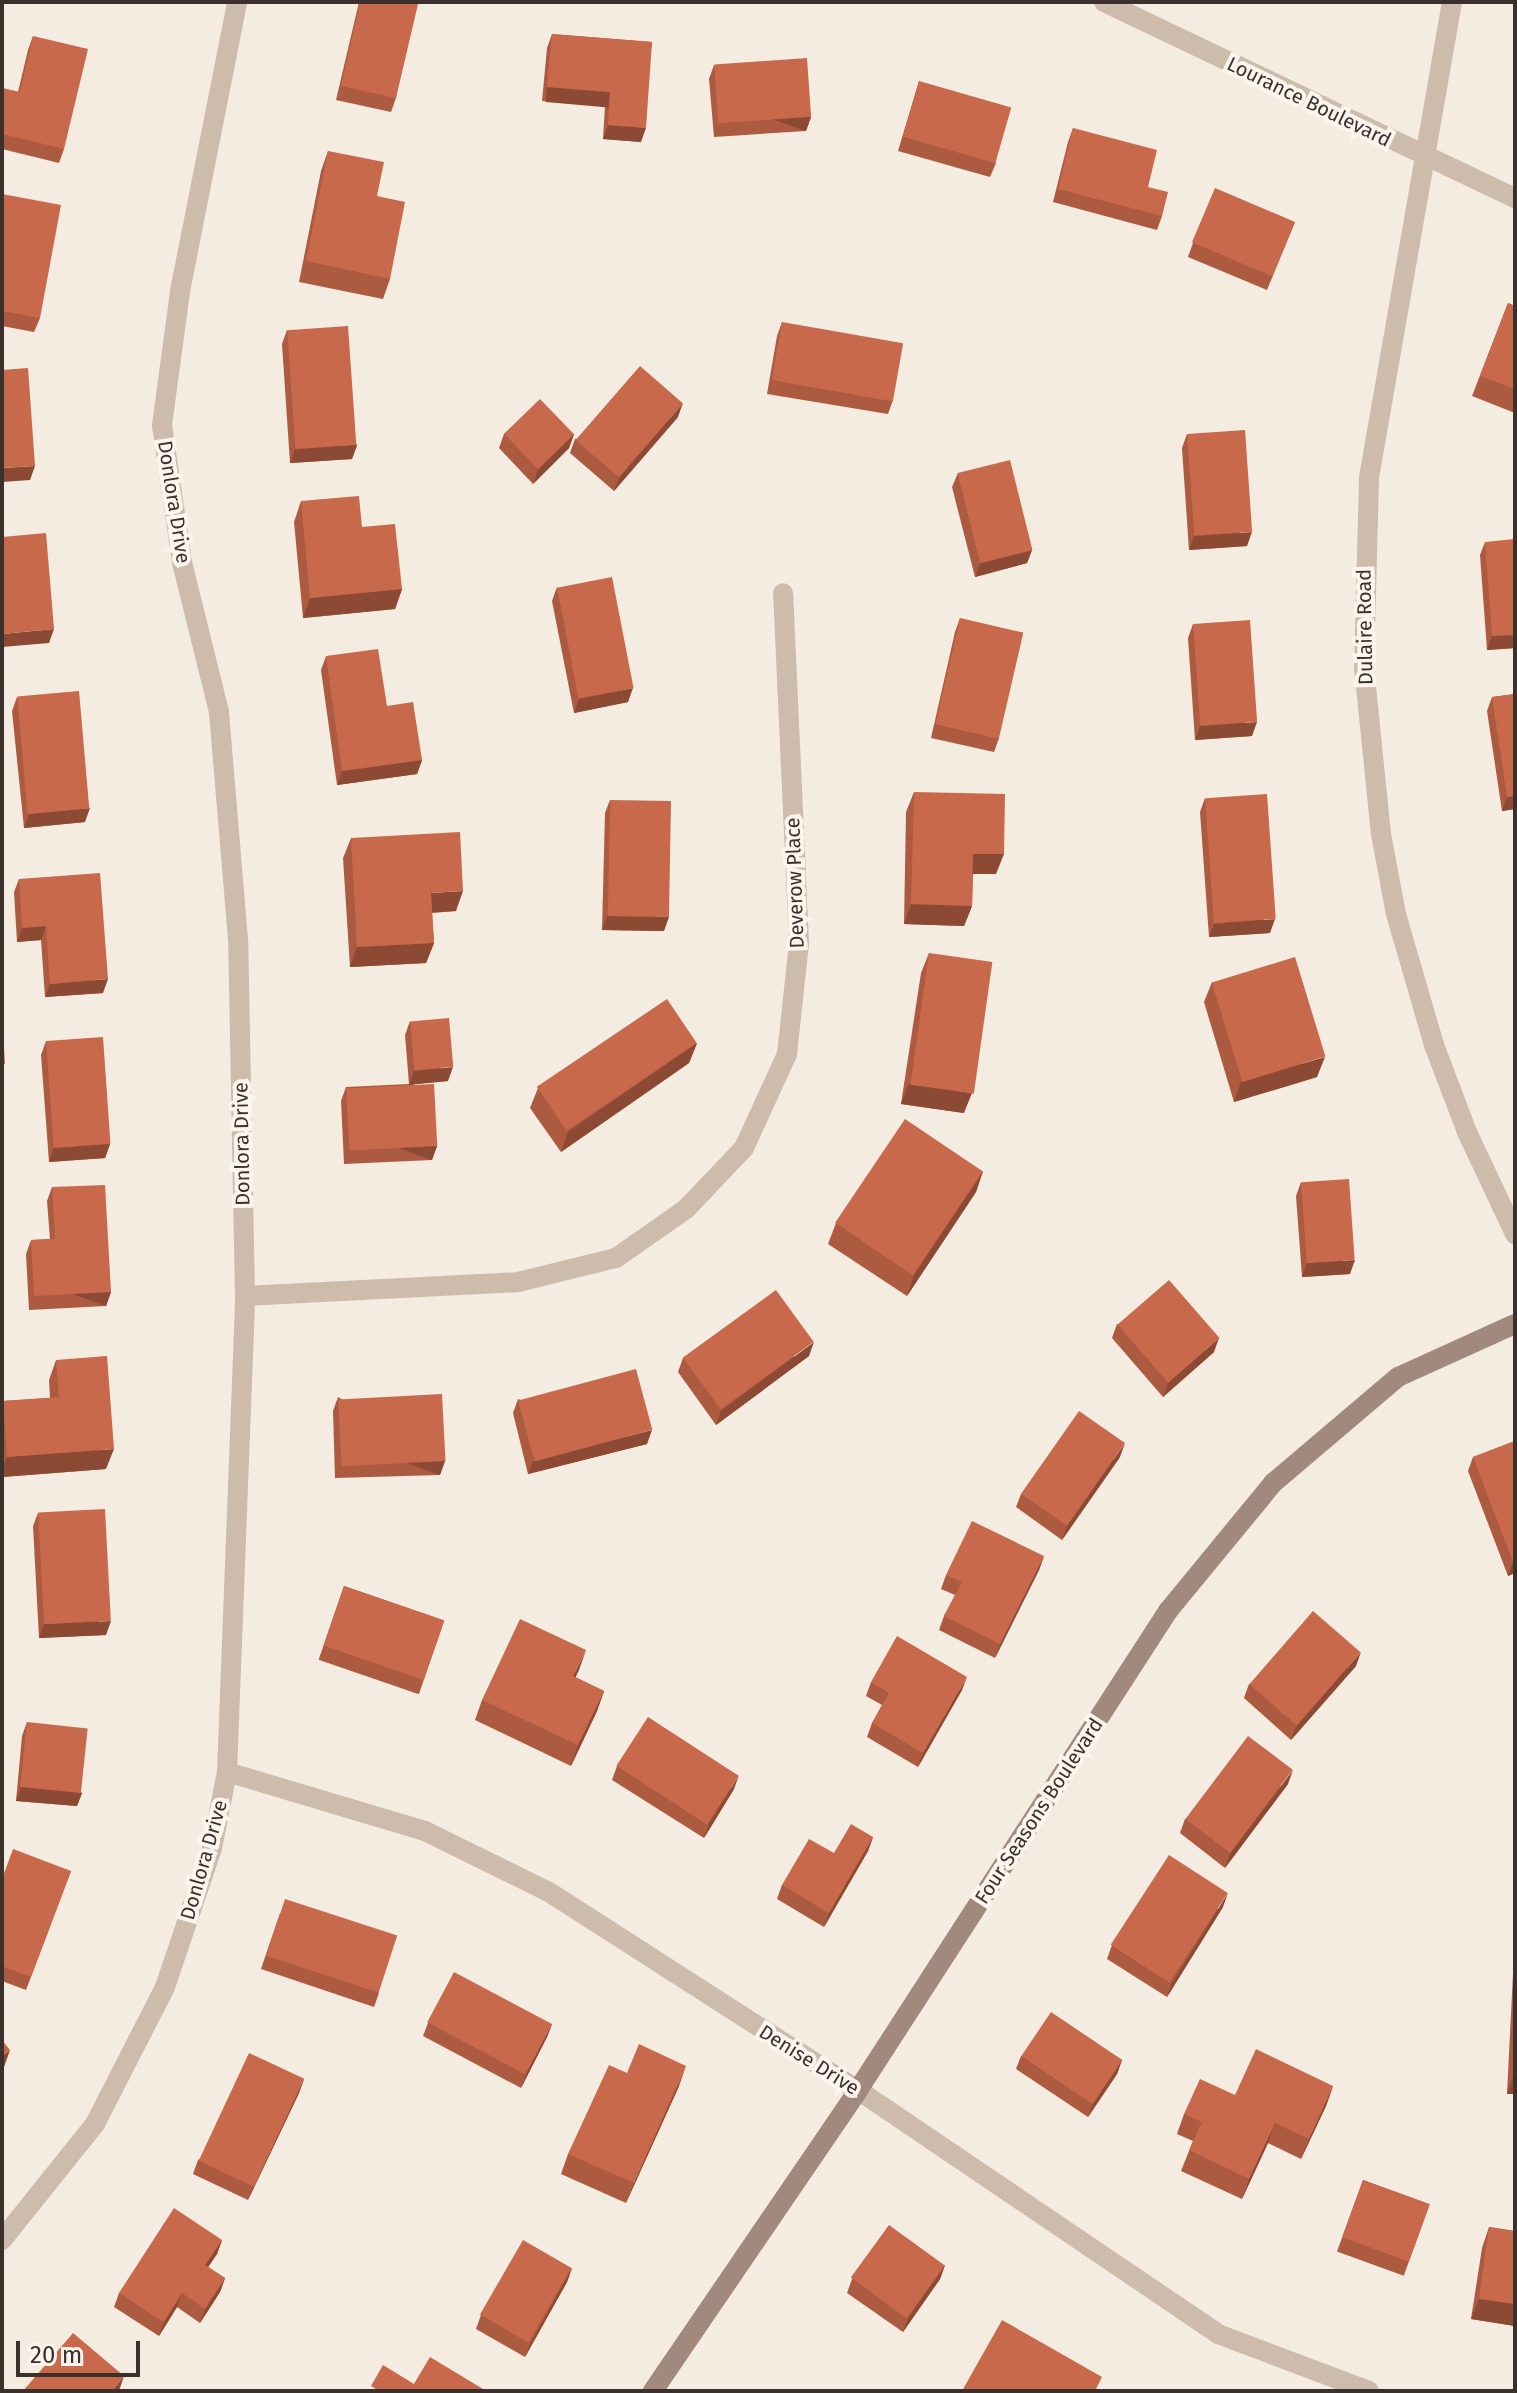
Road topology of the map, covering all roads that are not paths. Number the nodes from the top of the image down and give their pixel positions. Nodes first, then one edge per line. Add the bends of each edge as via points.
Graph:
1 (237, 2) edge
2 (1104, 2) edge
3 (1452, 2) edge
4 (1424, 158) junction
5 (1515, 198) edge
6 (783, 593) dead end
7 (1515, 1234) edge
8 (245, 1296) junction
9 (1515, 1324) edge
10 (227, 1772) junction
11 (858, 2090) junction
12 (2, 2240) edge
13 (653, 2391) edge
14 (1369, 2391) edge

1 - 8 street, Donlora Drive via 180,291 162,425 182,562 219,712 238,939
2 - 4 street, Lourance Boulevard
3 - 4 street, Dulaire Road
4 - 5 street, Lourance Boulevard
4 - 7 street, Dulaire Road via 1369,479 1365,682 1381,834 1396,914 1461,1118
6 - 8 street, Deverow Place via 799,943 787,1054 744,1148 686,1209 616,1258 518,1282
8 - 10 street, Donlora Drive
9 - 11 street, Four Seasons Boulevard via 1398,1377 1273,1483 1168,1611
10 - 11 street, Denise Drive via 425,1831 549,1892
10 - 12 street, Donlora Drive via 212,1848 165,1987 95,2124
11 - 13 street, Four Seasons Boulevard
11 - 14 street, Denise Drive via 1218,2334

